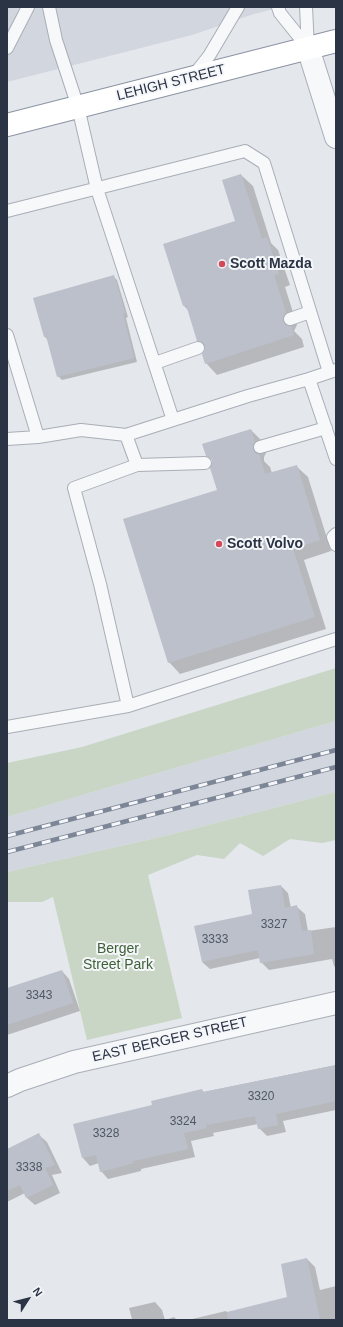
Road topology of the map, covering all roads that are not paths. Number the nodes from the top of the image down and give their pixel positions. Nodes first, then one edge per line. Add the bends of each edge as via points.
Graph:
1 (28, 7) edge
2 (49, 7) edge
3 (238, 7) edge
4 (278, 7) edge
5 (306, 7) edge
6 (336, 41) edge
7 (7, 48) edge
8 (308, 48) junction
9 (192, 78) junction
10 (78, 107) junction
11 (7, 125) edge
12 (336, 136) edge
13 (97, 189) junction
14 (7, 211) edge
15 (310, 312) junction
16 (290, 319) dead end
17 (7, 335) edge
18 (198, 348) dead end
19 (155, 363) junction
20 (333, 371) edge
21 (310, 379) junction
22 (173, 420) junction
23 (326, 428) junction
24 (126, 435) junction
25 (38, 437) junction
26 (7, 439) edge
27 (260, 447) dead end
28 (336, 459) edge
29 (205, 463) dead end
30 (137, 465) junction
31 (336, 534) edge
32 (336, 545) edge
33 (336, 639) edge
34 (128, 706) junction
35 (7, 727) edge
36 (336, 1003) edge
37 (7, 1086) edge

1 - 7 lane
2 - 10 lane via 56,40
3 - 9 lane via 209,56
4 - 8 lane
5 - 8 lane
6 - 8 highway, LEHIGH STREET
8 - 9 highway, LEHIGH STREET
8 - 12 street
9 - 10 highway, LEHIGH STREET
10 - 11 highway, LEHIGH STREET
10 - 13 lane
13 - 14 lane
13 - 15 lane via 245,152 264,163
13 - 19 lane
15 - 16 lane
15 - 20 lane
17 - 25 lane
18 - 19 lane
19 - 22 lane
20 - 21 lane
21 - 22 lane
21 - 23 lane
22 - 24 lane
23 - 27 lane
23 - 28 lane
24 - 25 lane via 81,430
24 - 30 lane
25 - 26 lane
29 - 30 lane
30 - 34 lane via 74,488 100,584
31 - 32 lane via 333,537
33 - 34 lane
34 - 35 lane
36 - 37 street, EAST BERGER STREET via 74,1062

